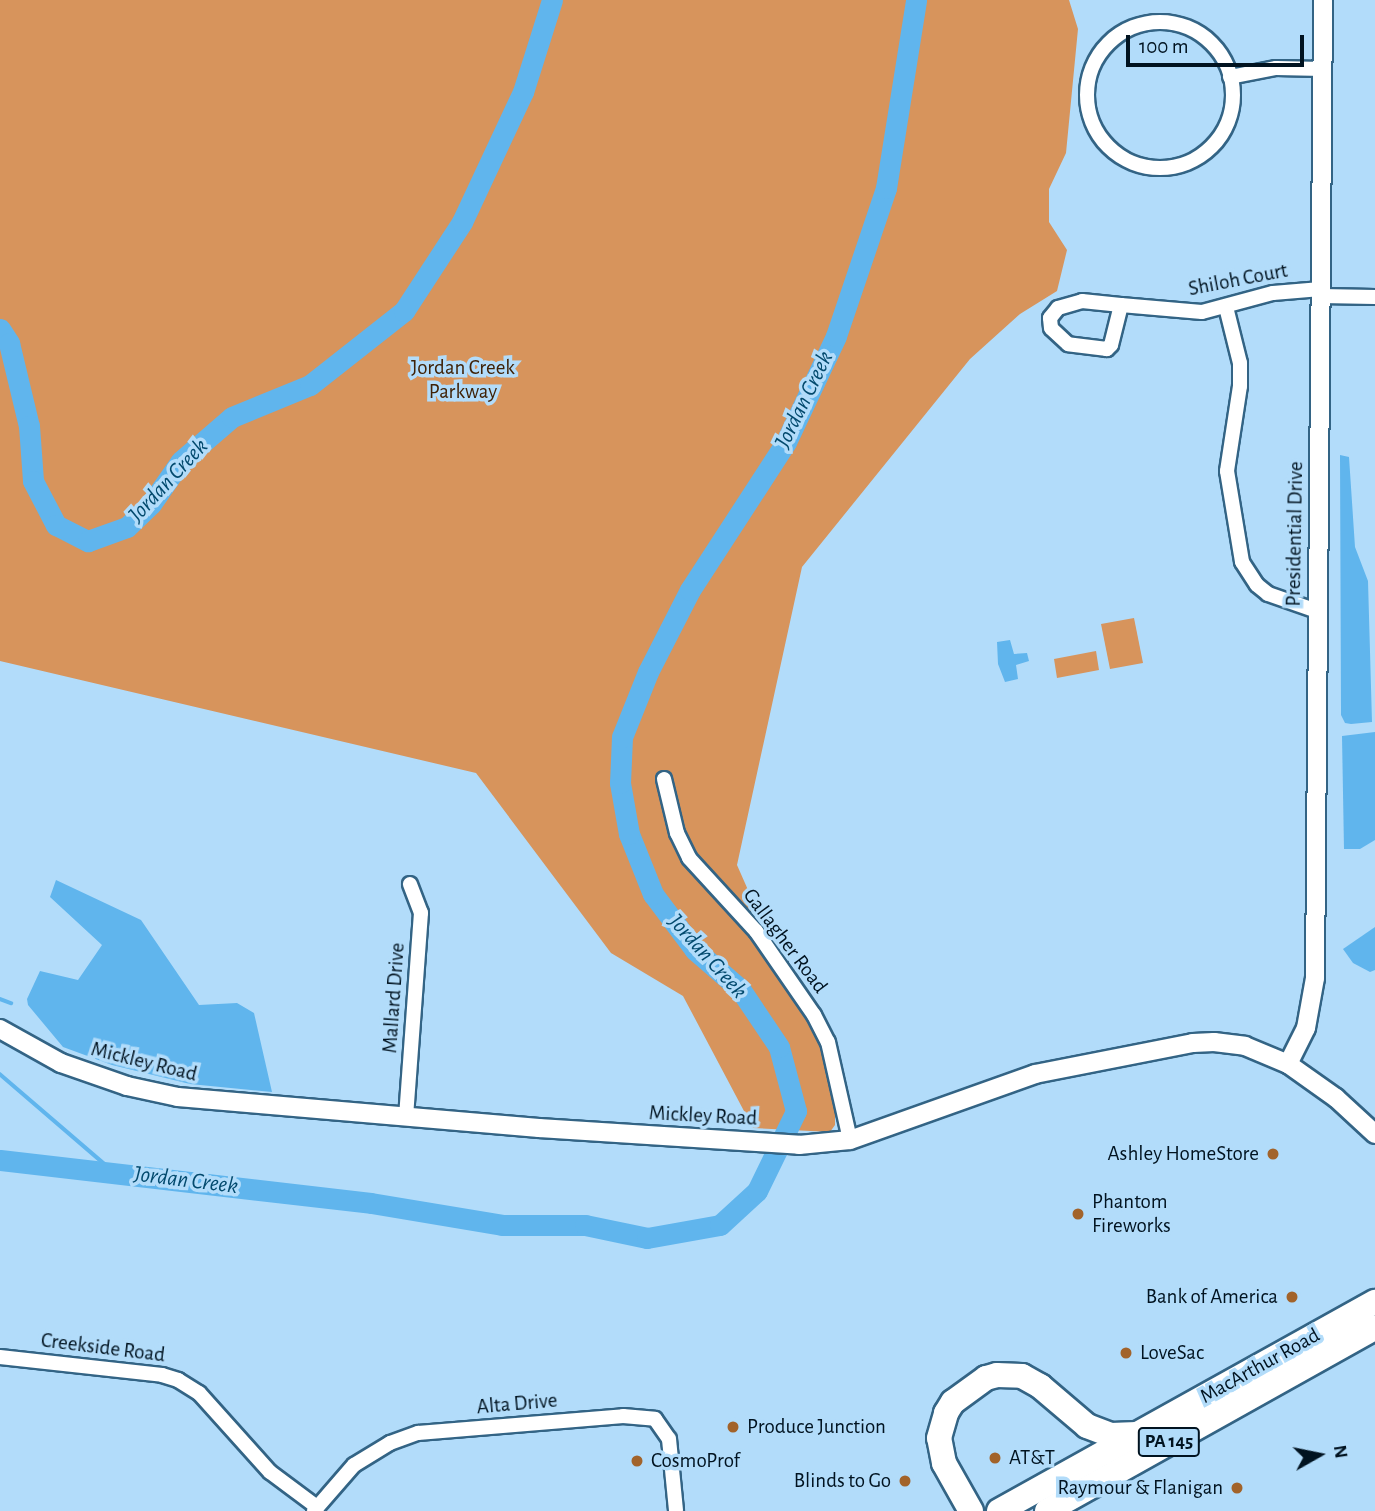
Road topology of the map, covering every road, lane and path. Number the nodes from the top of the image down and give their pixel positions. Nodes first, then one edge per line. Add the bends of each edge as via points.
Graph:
1 (1323, 0) edge
2 (1323, 69) junction
3 (1230, 77) junction
4 (1321, 293) junction
5 (1375, 297) edge
6 (1121, 305) junction
7 (1226, 307) junction
8 (1317, 611) junction
9 (664, 779) dead end
10 (410, 884) dead end
11 (0, 1030) edge
12 (1288, 1063) junction
13 (406, 1117) junction
14 (1375, 1134) edge
15 (850, 1140) junction
16 (1375, 1302) edge
17 (1375, 1328) edge
18 (0, 1357) edge
19 (1138, 1434) junction
20 (316, 1509) edge
21 (676, 1511) edge
22 (971, 1511) edge
23 (999, 1511) edge
24 (1047, 1511) edge

1 - 2 street, Presidential Drive
2 - 3 street via 1276,68
2 - 4 street, Presidential Drive
3 - 3 street via 1233,104 1225,130 1206,153 1179,167 1152,169 1126,160 1105,143 1092,118 1088,86 1097,58 1116,35 1140,23 1167,20 1196,30 1218,50
4 - 5 street, Shiloh Court
4 - 7 street, Shiloh Court via 1273,293
4 - 8 street, Presidential Drive
6 - 6 street, Shiloh Court via 1069,303 1053,313 1050,325 1068,344 1102,350 1111,345
6 - 7 street, Shiloh Court via 1185,312
7 - 8 street via 1240,363 1227,471 1242,562 1268,594
8 - 12 street, Presidential Drive via 1315,988 1306,1028
9 - 15 street, Gallagher Road via 677,833 689,858 756,931 823,1033
10 - 13 street, Mallard Drive via 421,913
11 - 13 street, Mickley Road via 61,1063 152,1092
12 - 14 street, Mickley Road
12 - 15 street, Mickley Road via 1245,1046 1194,1042 1035,1074
13 - 15 street, Mickley Road via 733,1141 822,1145
16 - 19 highway, MacArthur Road / PA 145
17 - 24 highway, MacArthur Road / PA 145
18 - 20 street, Creekside Road via 178,1380 199,1393 270,1472
19 - 22 highway via 1111,1435 1087,1426 1041,1385 1022,1376 986,1378 953,1402 940,1438 944,1464
19 - 23 highway, MacArthur Road / PA 145
20 - 21 street, Alta Drive via 354,1465 390,1443 418,1433 646,1416 654,1419 669,1439

